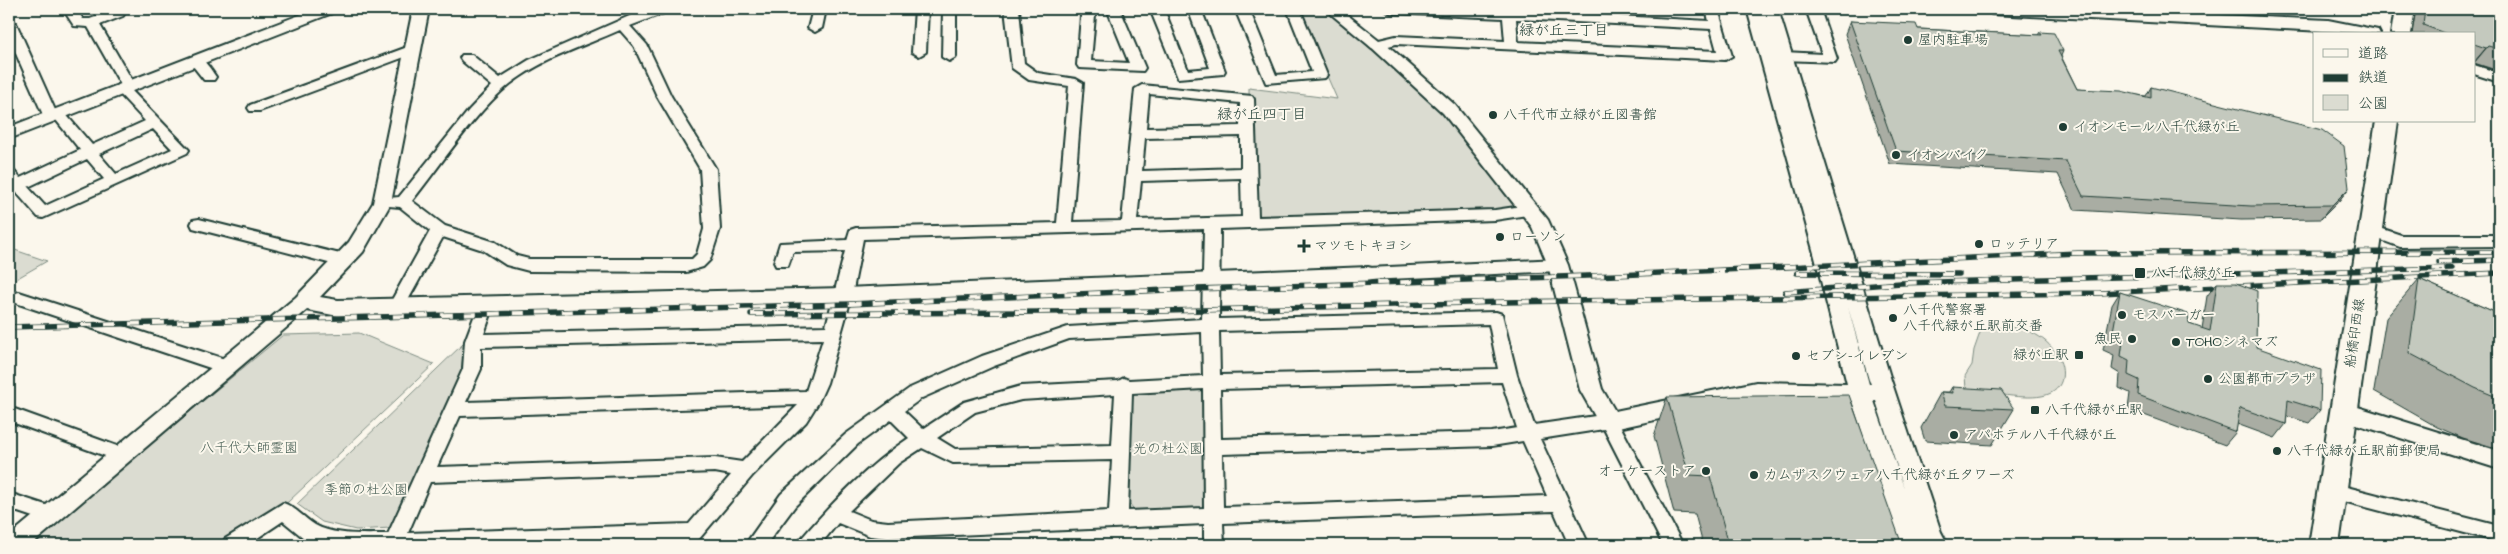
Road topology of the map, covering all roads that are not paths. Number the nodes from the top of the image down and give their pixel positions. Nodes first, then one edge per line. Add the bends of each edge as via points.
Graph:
1 (70, 9) edge
2 (116, 9) edge
3 (329, 9) edge
4 (421, 9) edge
5 (819, 9) edge
6 (921, 9) edge
7 (949, 9) edge
8 (1012, 9) edge
9 (1086, 9) edge
10 (1114, 9) edge
11 (1156, 9) edge
12 (1195, 9) edge
13 (1242, 9) edge
14 (1294, 9) edge
15 (1332, 9) edge
16 (1391, 9) edge
17 (1712, 9) edge
18 (1755, 9) edge
19 (1770, 9) edge
20 (1813, 9) edge
21 (1992, 9) edge
22 (2406, 9) edge
23 (649, 10) edge
24 (2036, 10) edge
25 (1538, 12) edge
26 (1509, 14) junction
27 (622, 16) edge
28 (9, 23) edge
29 (92, 24) junction
30 (1716, 25) junction
31 (815, 28) dead end
32 (2362, 32) edge
33 (2401, 32) edge
34 (1377, 44) junction
35 (1512, 46) junction
36 (413, 49) junction
37 (919, 52) dead end
38 (1784, 56) junction
39 (949, 57) dead end
40 (467, 58) dead end
41 (196, 60) junction
42 (2476, 70) edge
43 (209, 78) dead end
44 (2499, 78) edge
45 (500, 86) junction
46 (125, 88) junction
47 (255, 108) dead end
48 (54, 115) junction
49 (155, 122) junction
50 (2387, 122) edge
51 (1248, 131) junction
52 (9, 133) edge
53 (1138, 133) junction
54 (88, 153) junction
55 (1248, 173) junction
56 (1134, 176) junction
57 (13, 180) edge
58 (114, 181) junction
59 (382, 202) junction
60 (403, 202) junction
61 (1529, 210) junction
62 (1250, 221) junction
63 (1212, 222) junction
64 (199, 224) dead end
65 (1129, 224) junction
66 (1064, 227) junction
67 (440, 230) junction
68 (2371, 230) junction
69 (2499, 241) edge
70 (854, 245) junction
71 (344, 261) junction
72 (782, 262) dead end
73 (1558, 265) junction
74 (1368, 274) joint
75 (1210, 280) junction
76 (844, 295) junction
77 (19, 298) dead end
78 (303, 302) junction
79 (486, 305) junction
80 (396, 307) junction
81 (1211, 325) junction
82 (833, 332) junction
83 (473, 340) junction
84 (228, 367) junction
85 (1508, 375) junction
86 (1212, 382) junction
87 (1124, 385) junction
88 (1859, 392) junction
89 (1884, 393) junction
90 (812, 398) junction
91 (455, 409) junction
92 (892, 410) junction
93 (2345, 412) junction
94 (9, 414) edge
95 (1609, 421) junction
96 (1528, 433) junction
97 (922, 439) junction
98 (1213, 447) junction
99 (1121, 452) junction
100 (122, 455) junction
101 (2499, 460) edge
102 (746, 470) junction
103 (424, 475) junction
104 (2331, 491) junction
105 (9, 501) edge
106 (1559, 503) junction
107 (836, 514) junction
108 (51, 515) junction
109 (1214, 517) junction
110 (1118, 519) junction
111 (2499, 534) edge
112 (688, 539) edge
113 (394, 542) junction
114 (15, 545) edge
115 (232, 545) edge
116 (755, 545) edge
117 (808, 545) edge
118 (1214, 545) edge
119 (1579, 545) edge
120 (1673, 545) edge
121 (1914, 545) edge
122 (1936, 545) edge
123 (2324, 545) edge

1 - 29 street via 79,23
2 - 29 street via 118,13
3 - 41 street
4 - 36 street
5 - 31 street
6 - 37 street
7 - 39 street
8 - 66 street via 1017,66 1034,76 1076,83
9 - 10 street via 1084,65 1138,68
11 - 12 street via 1183,75 1218,71
13 - 14 street via 1271,80 1320,75
15 - 34 street
16 - 26 street
17 - 30 street
18 - 88 street via 1825,257
19 - 38 street
20 - 38 street via 1830,59
21 - 24 street
22 - 33 main road
23 - 27 street
24 - 32 street via 2328,25
25 - 26 street
25 - 30 street
26 - 35 street
27 - 45 street via 534,63
27 - 67 street via 664,96 708,168 712,229 704,256 686,266 529,266 489,246
28 - 48 street
29 - 46 street
30 - 35 street via 1724,56
34 - 35 street via 1396,40
34 - 61 street via 1449,109
36 - 47 street
36 - 59 street
38 - 89 street
40 - 45 street
41 - 43 street
41 - 46 street
42 - 44 street
45 - 60 street via 474,113
46 - 48 street
46 - 49 street
48 - 52 street
48 - 54 street
49 - 54 street
49 - 58 street via 182,150
50 - 68 main road, 船橋印西線
51 - 53 street
51 - 53 street via 1247,98 1142,89
51 - 55 street
53 - 56 street
54 - 57 street
54 - 58 street
55 - 56 street
55 - 62 street
56 - 65 street
57 - 58 street via 42,213
59 - 60 street
59 - 71 street via 356,247
60 - 67 street
61 - 62 street via 1495,215
61 - 73 street via 1541,225
62 - 63 street
63 - 65 street
63 - 75 street
64 - 71 street
65 - 66 street
66 - 70 street via 856,234
67 - 80 street
68 - 69 street via 2400,241
68 - 93 main road, 船橋印西線
70 - 72 street via 786,246
70 - 76 street
71 - 78 street
73 - 74 street
73 - 95 street via 1591,390
74 - 75 street
75 - 76 street
75 - 81 street
76 - 79 street
76 - 82 street
77 - 84 street
78 - 80 street via 338,308
78 - 84 street
79 - 80 street
79 - 83 street
81 - 85 street via 1496,318
81 - 86 street
81 - 92 street via 1068,333 988,361 916,393
82 - 83 street
82 - 90 street
83 - 91 street via 472,369
84 - 100 street
85 - 86 street
85 - 96 street
86 - 87 street
86 - 98 street
87 - 97 street via 1032,391 997,399 970,407
87 - 99 street
88 - 89 street
88 - 95 street via 1756,390
88 - 121 street
89 - 122 street
90 - 91 street
90 - 102 street via 800,417
91 - 103 street
92 - 97 street
92 - 116 street via 852,439 788,500
93 - 101 street
93 - 104 main road, 船橋印西線
94 - 100 street
95 - 96 street
95 - 120 street
96 - 98 street via 1492,440
96 - 106 street
97 - 99 street via 953,456
97 - 107 street via 874,475
98 - 109 street
99 - 110 street
100 - 108 street
102 - 103 street via 716,465
102 - 112 street
103 - 113 street
104 - 111 street
104 - 123 main road, 船橋印西線
105 - 108 street
106 - 109 street
106 - 119 street
107 - 110 street via 870,528 888,530
107 - 117 street
108 - 114 street
109 - 110 street
109 - 118 street
112 - 113 street
113 - 115 street via 354,543 312,533 283,510

